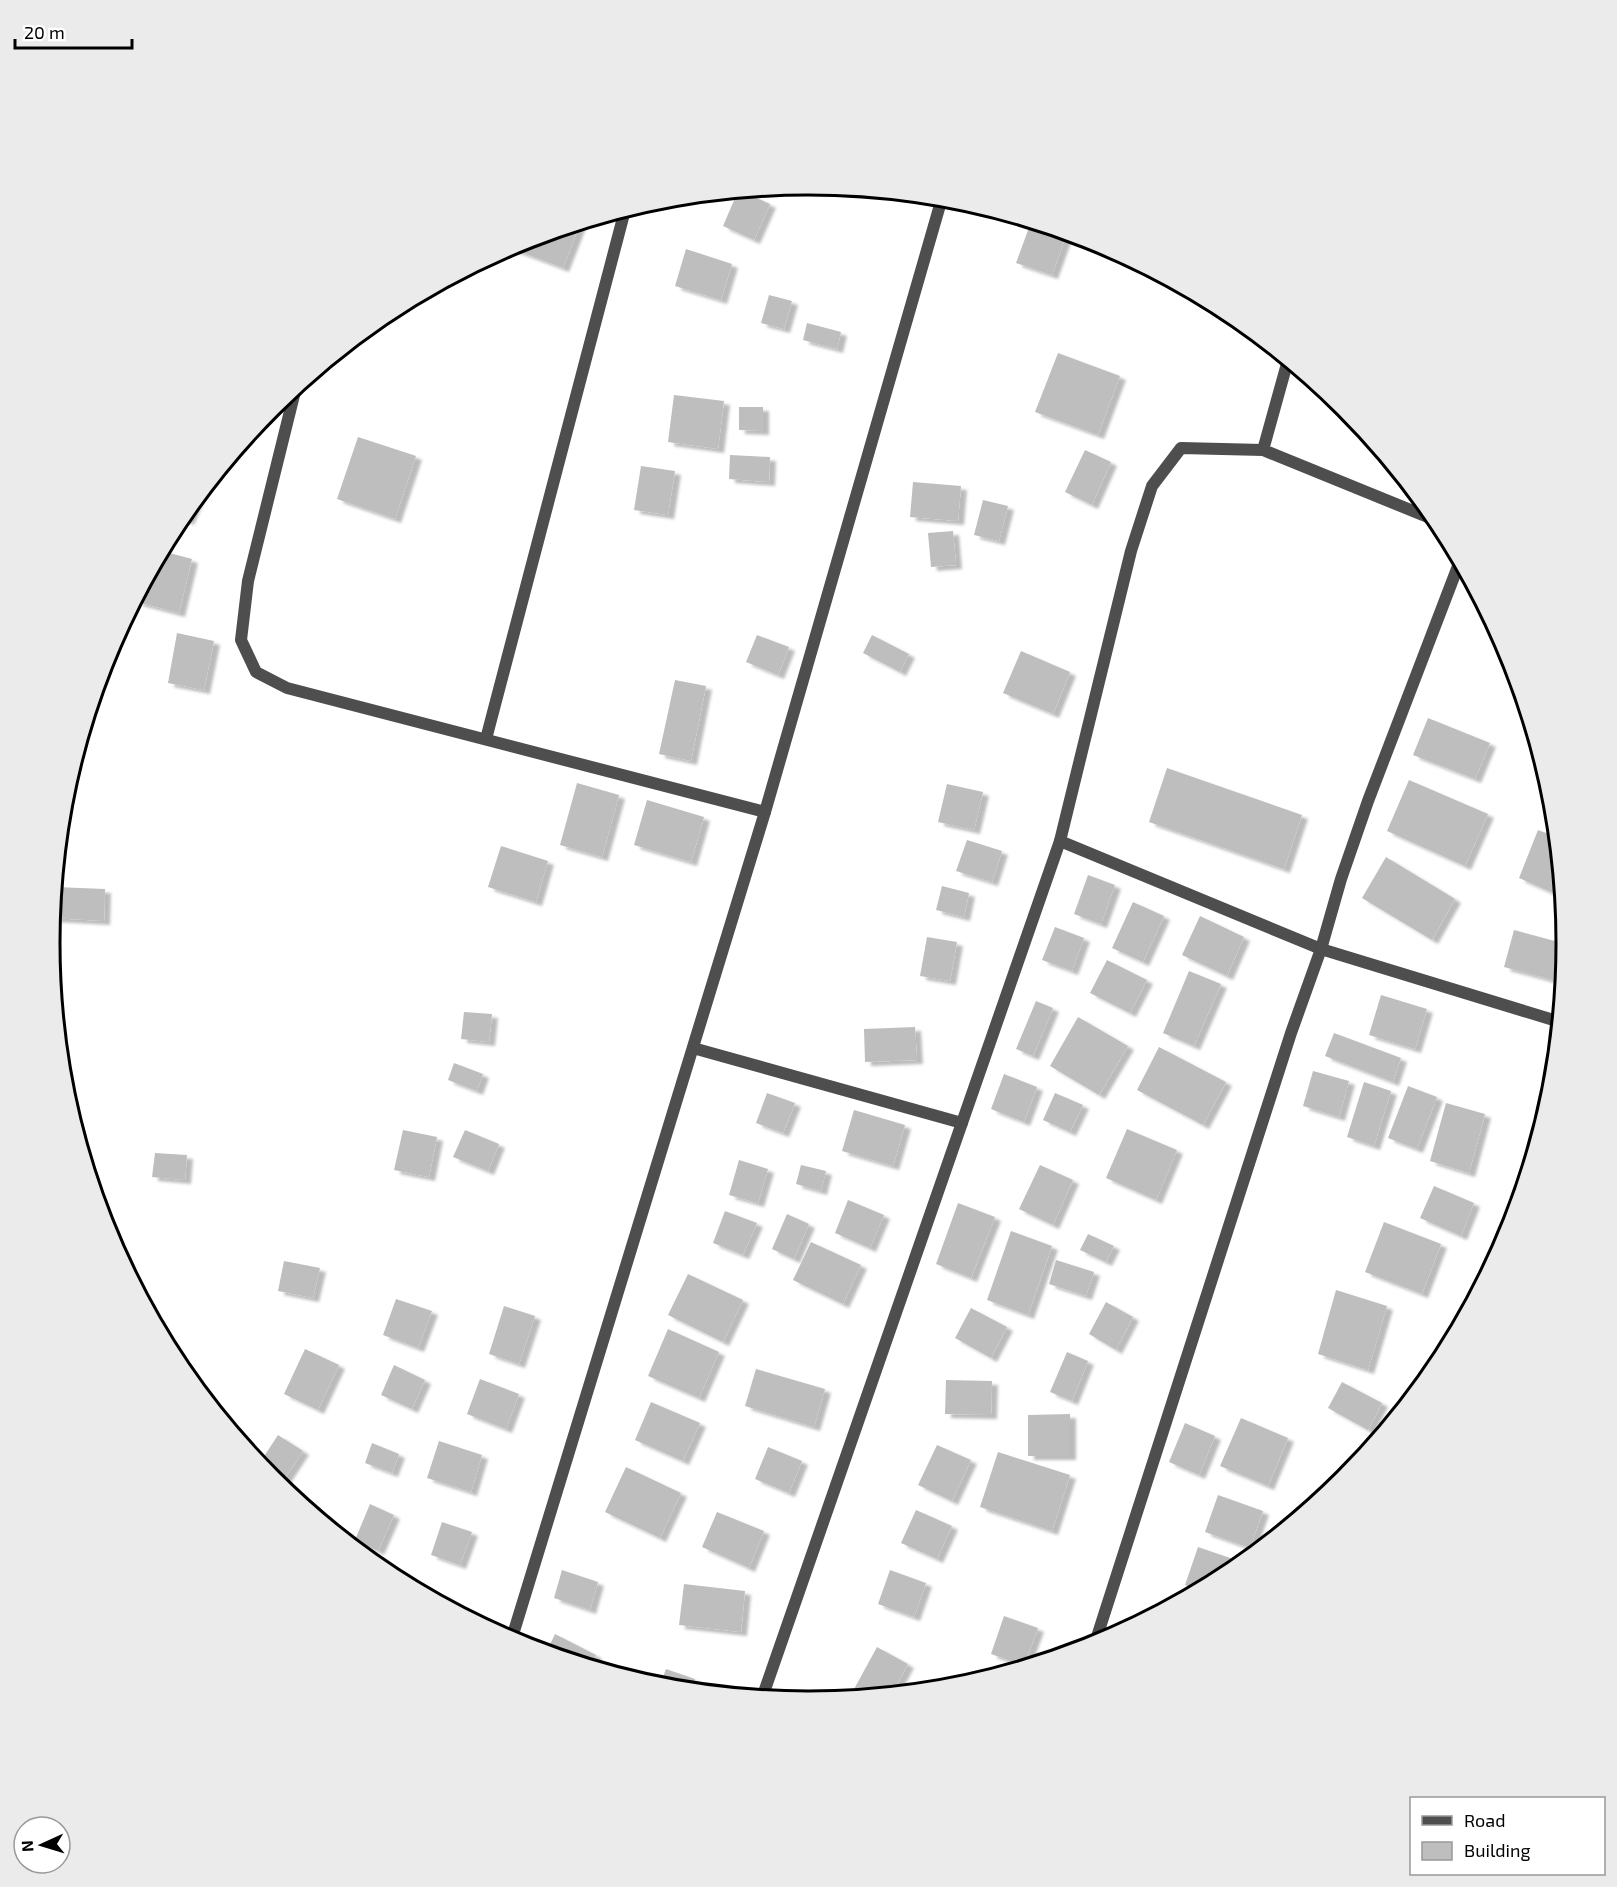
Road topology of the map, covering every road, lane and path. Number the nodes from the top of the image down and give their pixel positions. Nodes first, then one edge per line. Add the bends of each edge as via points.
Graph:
1 (940, 206) edge
2 (624, 219) edge
3 (1286, 368) edge
4 (292, 402) edge
5 (1263, 450) junction
6 (1421, 514) edge
7 (1457, 569) edge
8 (486, 739) junction
9 (765, 812) junction
10 (1060, 841) junction
11 (1321, 949) junction
12 (1553, 1020) edge
13 (693, 1048) junction
14 (962, 1123) junction
15 (514, 1631) edge
16 (1098, 1634) edge
17 (765, 1690) edge

1 - 9 street
2 - 8 street
3 - 5 street
4 - 8 street via 248,581 241,640 256,672 287,688
5 - 6 street
5 - 10 street via 1181,448 1152,486 1131,551
7 - 11 street via 1368,801
8 - 9 street
9 - 13 street
10 - 11 street
10 - 14 street
11 - 12 street
11 - 16 street via 1290,1033
13 - 14 street
13 - 15 street
14 - 17 street

